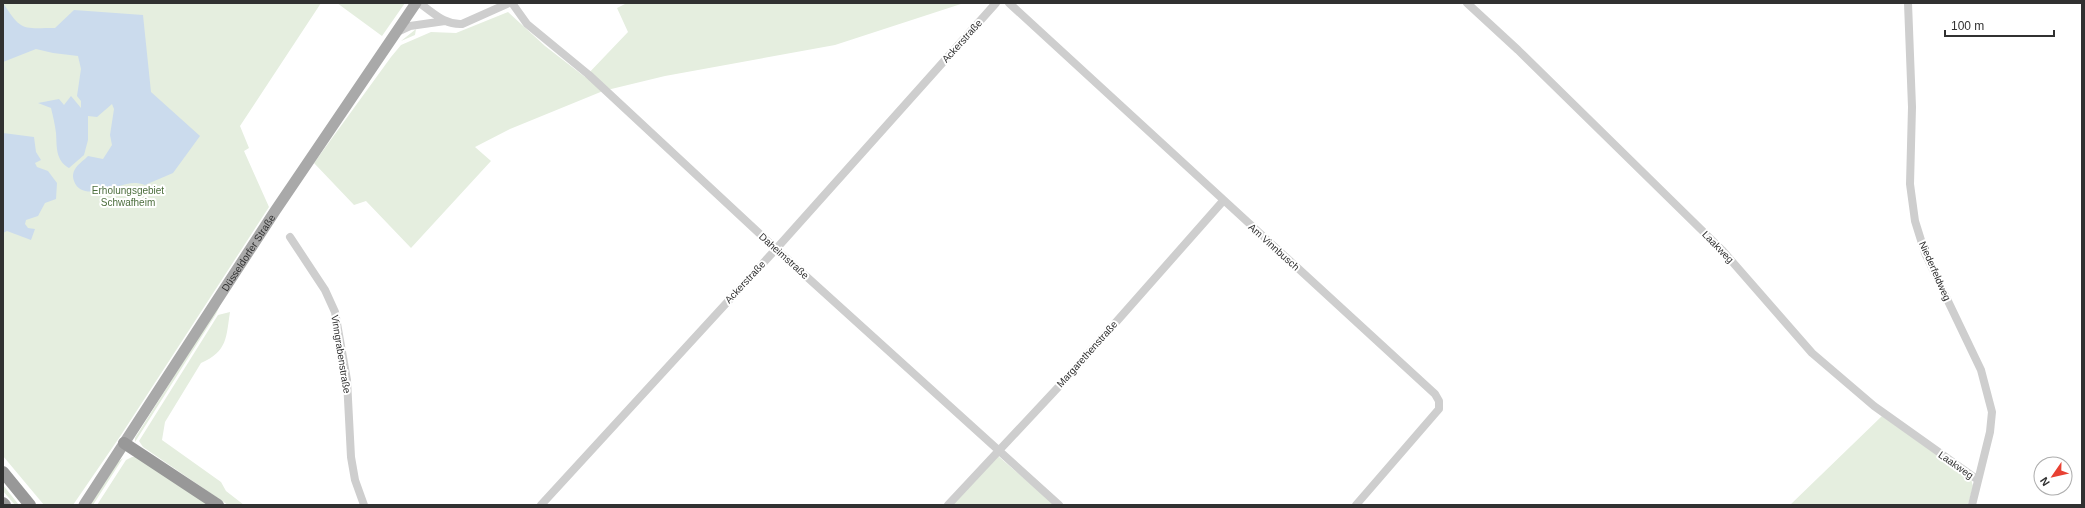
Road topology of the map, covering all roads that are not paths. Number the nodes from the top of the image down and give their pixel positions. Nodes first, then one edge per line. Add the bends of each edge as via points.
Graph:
1 (418, 3) edge
2 (509, 3) edge
3 (512, 3) edge
4 (996, 3) edge
5 (1009, 3) edge
6 (1467, 3) edge
7 (1908, 3) edge
8 (445, 21) junction
9 (396, 32) junction
10 (1223, 201) junction
11 (290, 237) dead end
12 (776, 249) junction
13 (124, 443) junction
14 (998, 450) junction
15 (3, 472) edge
16 (1978, 480) junction
17 (30, 505) edge
18 (84, 505) edge
19 (218, 505) edge
20 (364, 505) edge
21 (541, 505) edge
22 (948, 505) edge
23 (1059, 505) edge
24 (1356, 505) edge
25 (1972, 505) edge

1 - 8 street
1 - 9 main road, Düsseldorfer Straße
2 - 8 street via 462,24
3 - 12 street, Daheimstraße via 527,24 589,75
4 - 12 street, Ackerstraße
5 - 10 street, Am Vinnbusch
6 - 16 street, Laakweg via 1722,250 1812,353 1874,406
7 - 16 street, Niederfeldweg via 1912,107 1910,184 1915,221 1925,253 1988,390 1992,412 1990,432
8 - 9 street via 410,26
9 - 13 main road, Düsseldorfer Straße via 270,218
10 - 14 street, Margarethenstraße via 1064,381
10 - 24 street, Am Vinnbusch via 1435,394 1439,402 1439,409
11 - 20 street, Vinngrabenstraße via 326,290 335,312 347,380 351,457 355,480
12 - 14 street, Daheimstraße
12 - 21 street, Ackerstraße
13 - 18 main road, Düsseldorfer Straße
13 - 19 highway
14 - 22 street, Margarethenstraße
14 - 23 street, Daheimstraße
15 - 17 highway
16 - 25 street, Niederfeldweg

